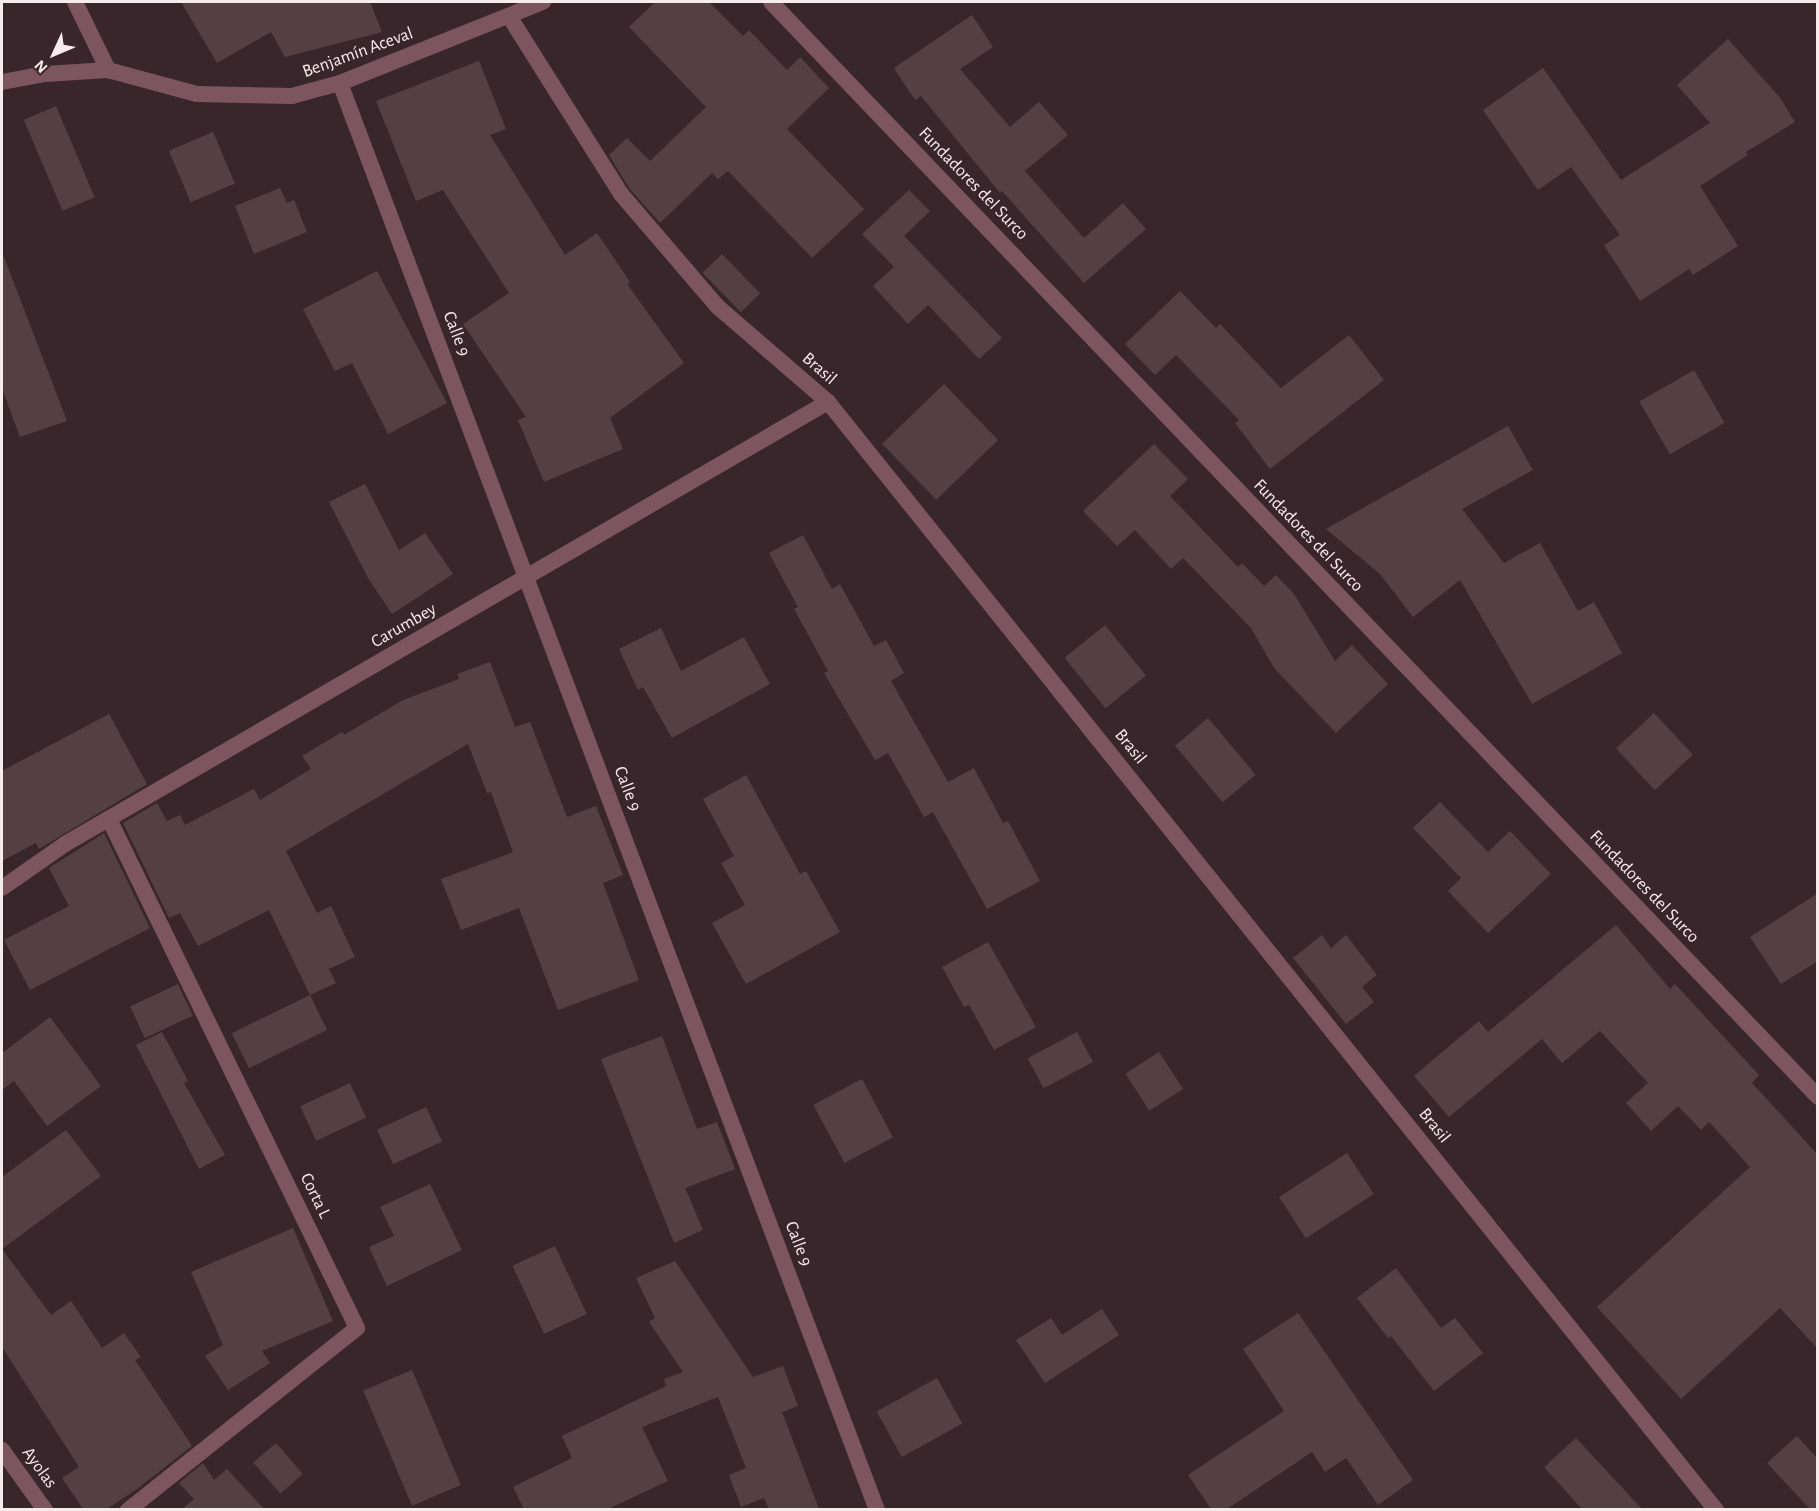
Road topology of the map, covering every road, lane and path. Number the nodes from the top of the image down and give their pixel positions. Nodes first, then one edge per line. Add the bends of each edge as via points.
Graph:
1 (75, 2) edge
2 (543, 2) edge
3 (771, 2) edge
4 (509, 16) junction
5 (108, 70) junction
6 (2, 82) edge
7 (340, 83) junction
8 (828, 402) junction
9 (526, 577) junction
10 (109, 819) junction
11 (2, 888) edge
12 (1818, 1097) edge
13 (2, 1450) edge
14 (45, 1509) edge
15 (128, 1509) edge
16 (877, 1509) edge
17 (1716, 1509) edge

1 - 5 street
2 - 4 street, Benjamín Aceval
3 - 12 street, Fundadores del Surco
4 - 7 street, Benjamín Aceval
4 - 8 street, Brasil via 621,194 718,307
5 - 6 street, Benjamín Aceval via 45,74
5 - 7 street, Benjamín Aceval via 197,94 292,96
7 - 9 street, Calle 9
8 - 9 street, Carumbey
8 - 17 street, Brasil
9 - 10 street, Carumbey
9 - 16 street, Calle 9
10 - 11 street, Carumbey
10 - 15 street, Corta L via 357,1328
13 - 14 street, Ayolas

